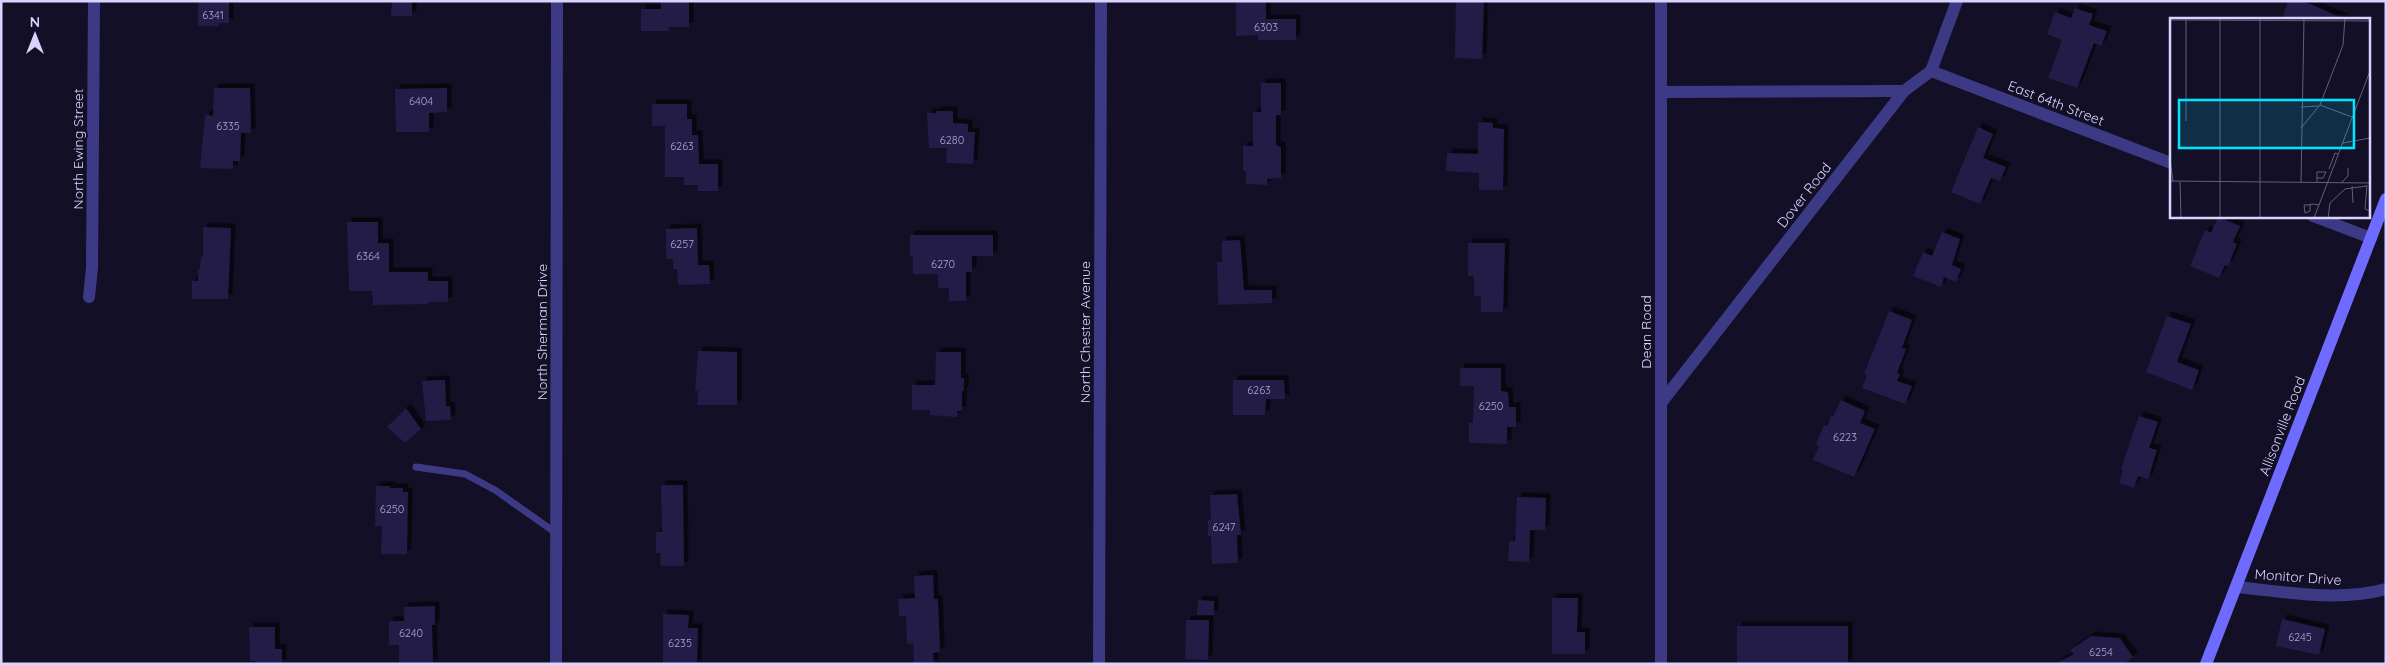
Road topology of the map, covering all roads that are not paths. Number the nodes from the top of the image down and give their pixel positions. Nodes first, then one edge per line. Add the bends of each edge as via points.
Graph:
1 (94, 1) edge
2 (558, 1) edge
3 (1101, 1) edge
4 (1662, 1) edge
5 (1957, 1) edge
6 (1931, 70) junction
7 (1904, 91) junction
8 (1662, 92) junction
9 (2170, 163) edge
10 (2386, 199) edge
11 (2318, 218) edge
12 (2371, 238) junction
13 (89, 297) dead end
14 (1661, 403) junction
15 (416, 467) dead end
16 (556, 533) junction
17 (2237, 587) junction
18 (2386, 589) edge
19 (556, 664) edge
20 (1099, 664) edge
21 (1661, 664) edge
22 (2206, 664) edge

1 - 13 street, North Ewing Street via 92,268
2 - 16 street, North Sherman Drive
3 - 20 street, North Chester Avenue
4 - 8 street, Dean Road
5 - 6 street
6 - 7 street, Dover Road
6 - 9 street, East 64th Street
7 - 8 street
7 - 14 street, Dover Road
8 - 14 street, Dean Road
10 - 12 main road, Allisonville Road
11 - 12 street
12 - 17 main road, Allisonville Road
14 - 21 street, Dean Road
15 - 16 lane via 465,474 495,490
16 - 19 street, North Sherman Drive
17 - 18 street, Monitor Drive via 2336,596
17 - 22 main road, Allisonville Road

